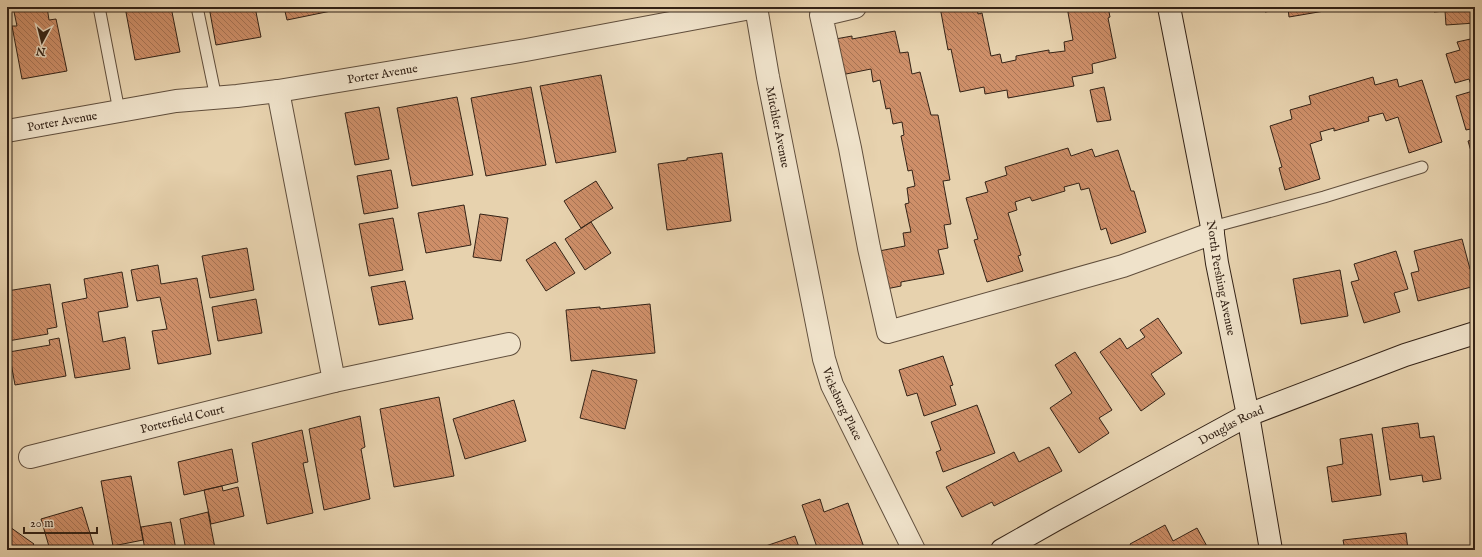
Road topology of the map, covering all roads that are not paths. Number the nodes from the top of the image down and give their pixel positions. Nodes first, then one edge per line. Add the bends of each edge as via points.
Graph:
1 (99, 7) edge
2 (198, 7) edge
3 (756, 7) edge
4 (855, 7) edge
5 (1169, 7) edge
6 (278, 91) junction
7 (216, 98) junction
8 (119, 111) junction
9 (7, 131) edge
10 (1422, 168) dead end
11 (1213, 230) junction
12 (802, 246) joint
13 (1475, 333) edge
14 (509, 344) dead end
15 (334, 381) junction
16 (1248, 415) junction
17 (30, 457) dead end
18 (914, 550) edge
19 (1002, 550) edge
20 (1271, 550) edge

1 - 8 lane
2 - 7 lane
3 - 6 street, Porter Avenue via 526,50
3 - 12 street, Mitchler Avenue
4 - 11 street via 821,15 888,332 1123,266
5 - 11 street, North Pershing Avenue
6 - 7 street, Porter Avenue
6 - 15 street
7 - 8 street, Porter Avenue via 176,101
8 - 9 street, Porter Avenue
10 - 11 lane
11 - 16 street, North Pershing Avenue via 1217,263
12 - 18 street, Vicksburg Place via 824,359 832,385
13 - 16 street, Douglas Road via 1405,355
14 - 15 street, Porterfield Court
15 - 17 street, Porterfield Court
16 - 19 street, Douglas Road
16 - 20 street, North Pershing Avenue

